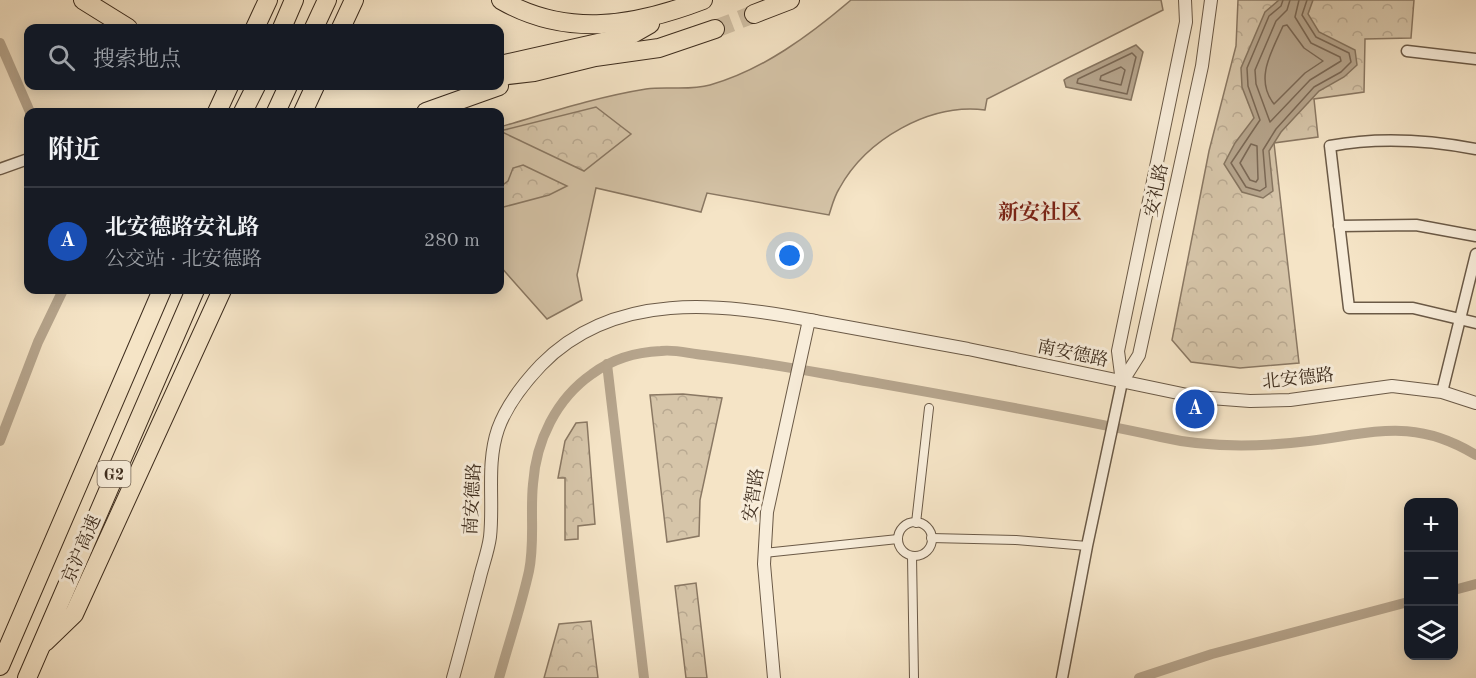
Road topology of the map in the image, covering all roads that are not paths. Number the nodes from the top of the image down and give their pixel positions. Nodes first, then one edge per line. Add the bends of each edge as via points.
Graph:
1 (72, 0) edge
2 (83, 0) edge
3 (268, 0) edge
4 (294, 0) edge
5 (327, 0) edge
6 (354, 0) edge
7 (501, 0) edge
8 (703, 0) edge
9 (790, 0) edge
10 (1185, 0) edge
11 (1211, 0) edge
12 (671, 12) junction
13 (754, 14) tunnel mouth
14 (105, 24) edge
15 (122, 24) edge
16 (257, 24) edge
17 (284, 24) edge
18 (316, 24) edge
19 (343, 24) edge
20 (716, 29) tunnel mouth
21 (1407, 51) dead end
22 (1476, 59) edge
23 (504, 64) edge
24 (534, 72) junction
25 (504, 76) edge
26 (504, 83) edge
27 (254, 90) edge
28 (286, 90) edge
29 (313, 90) edge
30 (485, 90) edge
31 (246, 108) edge
32 (278, 108) edge
33 (305, 108) edge
34 (437, 108) edge
35 (1476, 149) edge
36 (24, 160) edge
37 (0, 169) edge
38 (1339, 226) junction
39 (1476, 236) edge
40 (1476, 254) edge
41 (152, 294) edge
42 (160, 294) edge
43 (193, 294) edge
44 (221, 294) edge
45 (151, 313) junction
46 (1460, 317) junction
47 (809, 320) junction
48 (1476, 323) edge
49 (1122, 382) junction
50 (1442, 392) junction
51 (1476, 403) edge
52 (929, 408) dead end
53 (916, 523) junction
54 (931, 538) junction
55 (898, 539) junction
56 (1086, 546) junction
57 (764, 553) junction
58 (912, 556) junction
59 (39, 647) junction
60 (0, 666) edge
61 (27, 678) edge
62 (453, 678) edge
63 (774, 678) edge
64 (914, 678) edge
65 (1062, 678) edge

1 - 14 highway
2 - 15 highway
3 - 16 highway
4 - 17 highway
5 - 18 highway
6 - 19 highway
7 - 12 highway via 538,17 584,25 625,24
8 - 12 highway
9 - 13 highway
10 - 49 street, 安礼路 via 1186,22 1118,351
11 - 49 street, 安礼路 via 1202,66 1139,356
12 - 23 highway via 629,36
20 - 24 highway via 659,48 595,57
21 - 22 street
24 - 25 highway
24 - 26 highway
27 - 31 highway
28 - 32 highway
29 - 33 highway
30 - 34 highway
35 - 38 street via 1418,141 1330,146
36 - 37 street
38 - 39 street via 1416,225
38 - 46 street via 1349,308 1413,308
40 - 46 street
41 - 45 highway
42 - 45 highway, 京沪高速 / G2
43 - 59 highway, 京沪高速 / G2
44 - 59 highway via 75,614
45 - 60 highway, 京沪高速 / G2
46 - 48 street
46 - 50 street
47 - 49 street, 南安德路
47 - 57 street, 安智路 via 769,500
47 - 62 street, 南安德路 via 720,307 679,306 602,322 576,335 551,355 520,388 498,430 490,471 490,538
49 - 50 street, 北安德路 via 1197,398 1250,401 1290,400 1392,386
49 - 56 street, 安礼路
50 - 51 street, 北安德路
52 - 53 street
53 - 54 street via 927,528
53 - 55 street via 901,530
54 - 56 street
54 - 58 street via 926,552
55 - 57 street
55 - 58 street via 900,547
56 - 65 street, 安礼路
57 - 63 street, 安智路
58 - 64 street
59 - 61 highway, 京沪高速 / G2

